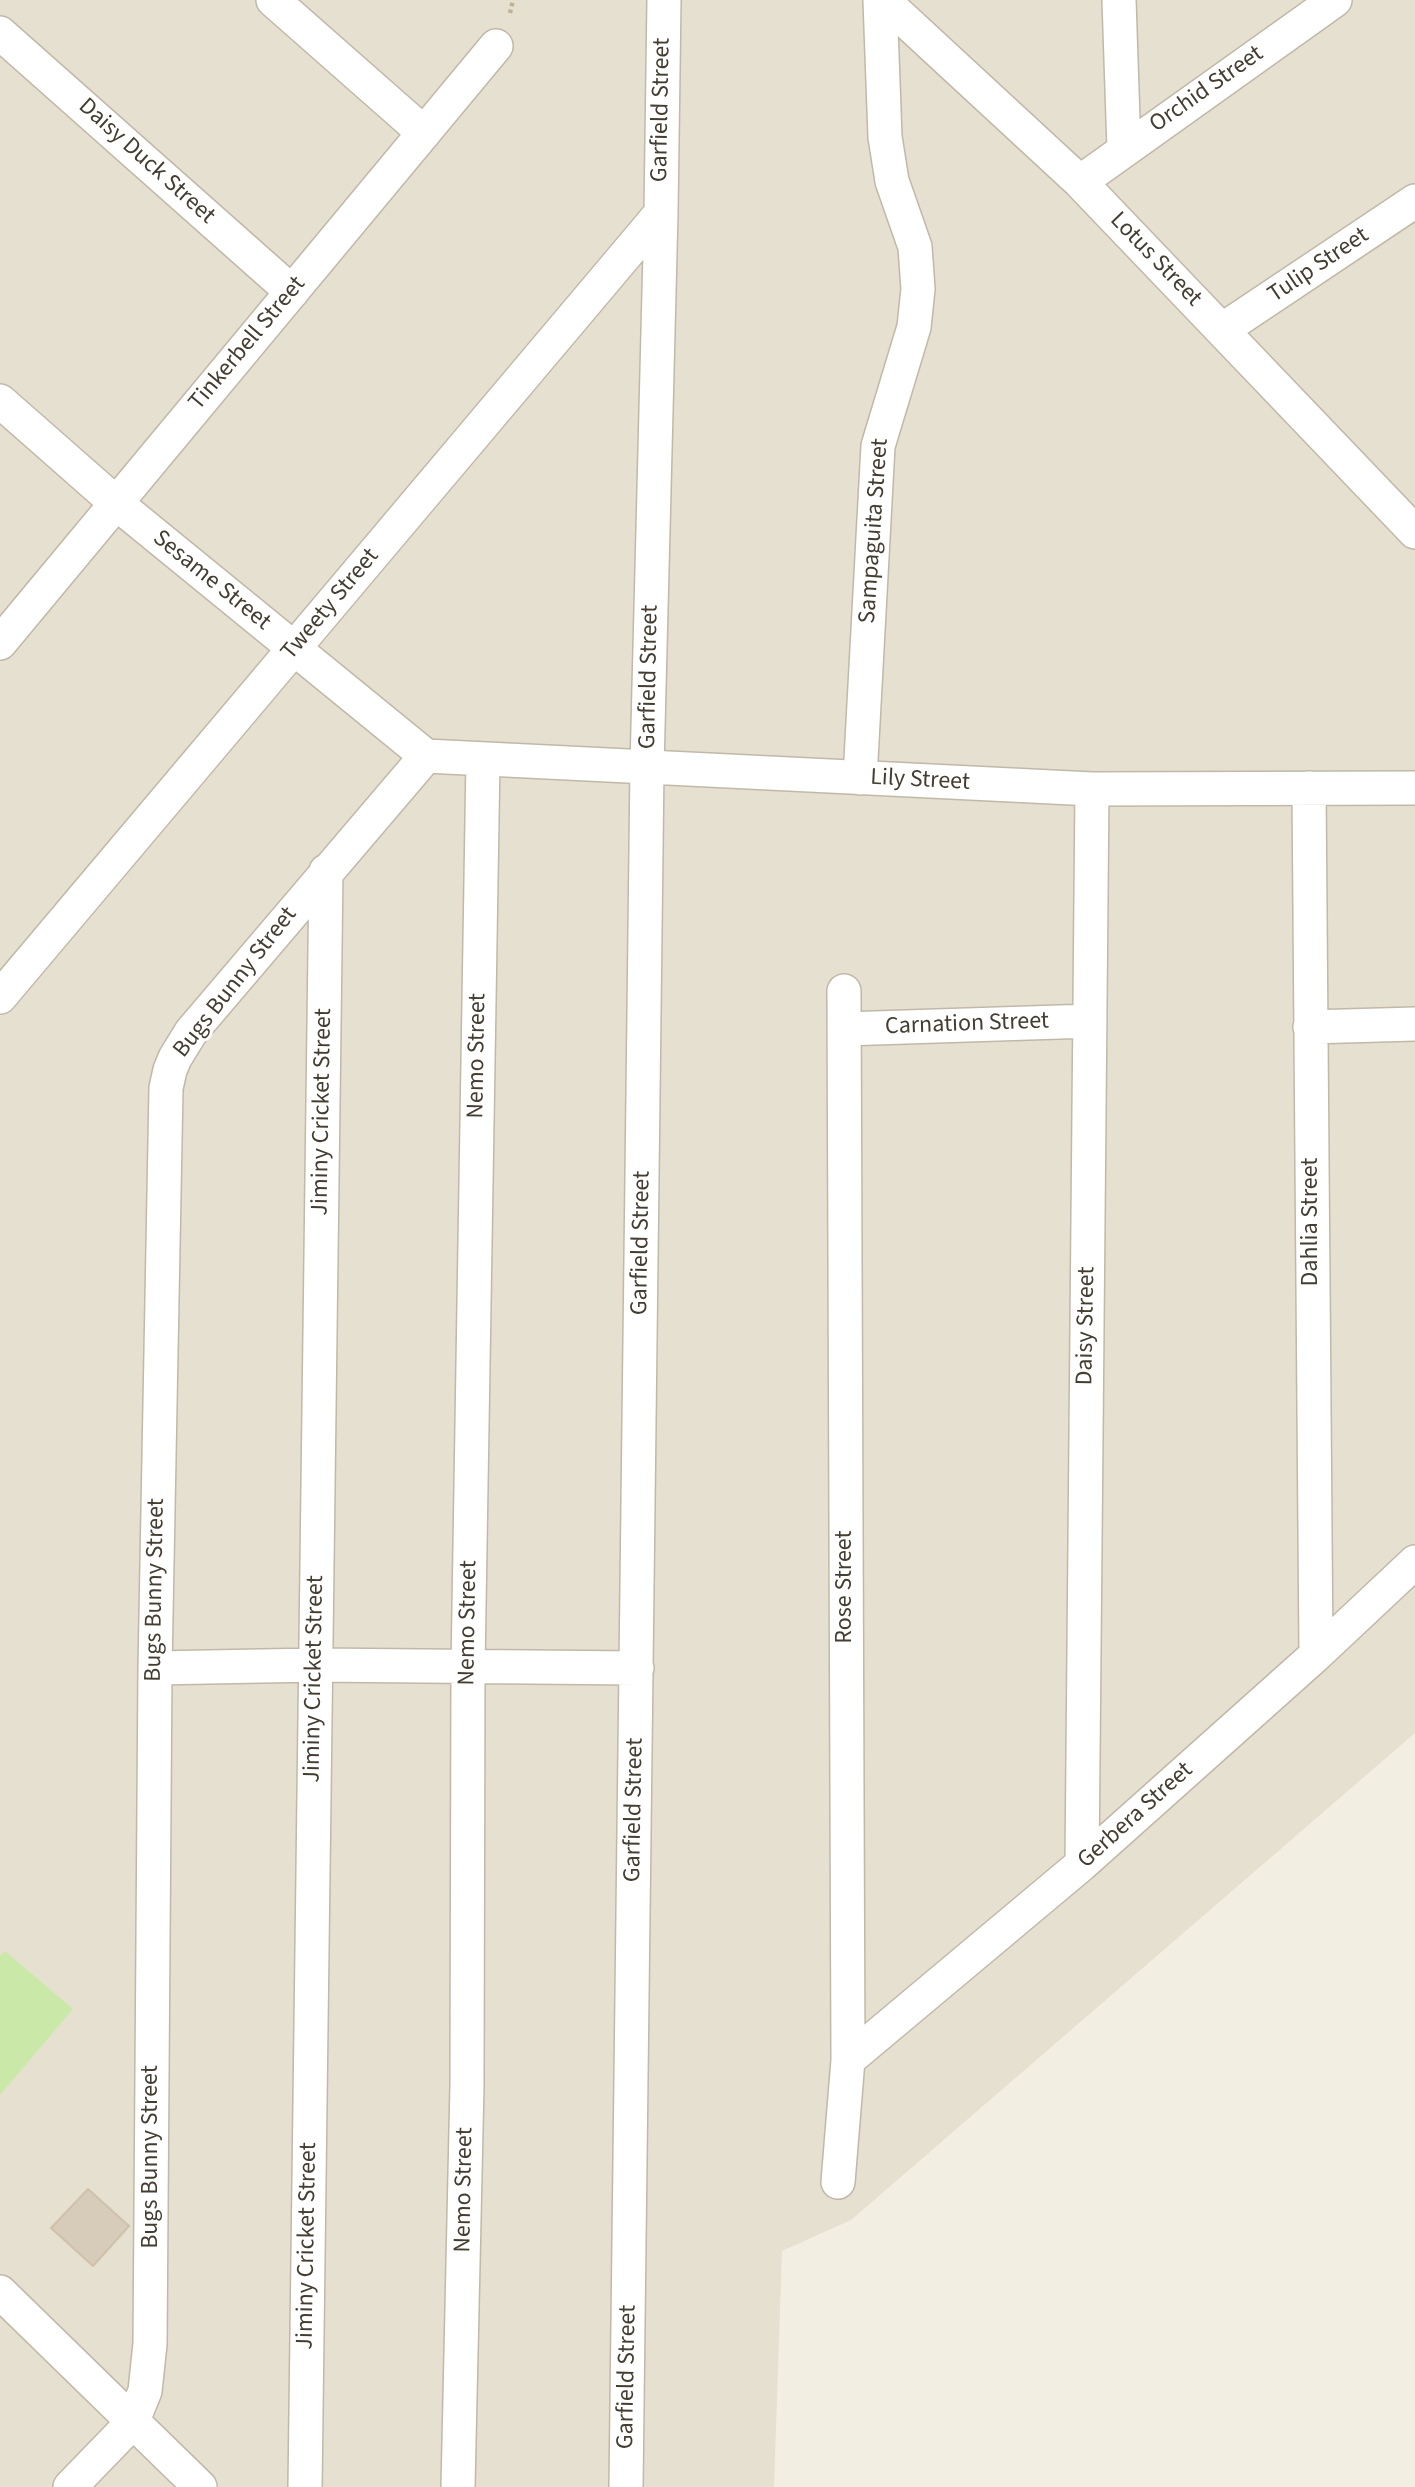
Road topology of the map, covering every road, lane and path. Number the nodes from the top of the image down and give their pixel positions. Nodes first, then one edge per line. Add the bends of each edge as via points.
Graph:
1 (273, 0) edge
2 (664, 0) edge
3 (882, 0) edge
4 (1119, 0) edge
5 (1335, 0) edge
6 (0, 33) edge
7 (496, 46) dead end
8 (424, 133) junction
9 (1124, 149) junction
10 (1080, 182) junction
11 (1412, 209) edge
12 (661, 213) junction
13 (292, 292) junction
14 (1222, 331) junction
15 (0, 401) edge
16 (116, 503) junction
17 (1415, 532) edge
18 (0, 643) edge
19 (294, 649) junction
20 (426, 756) junction
21 (483, 759) junction
22 (648, 767) junction
23 (860, 778) junction
24 (1309, 788) junction
25 (1415, 788) edge
26 (1092, 789) junction
27 (326, 871) junction
28 (844, 991) dead end
29 (0, 996) edge
30 (1090, 1021) junction
31 (1415, 1024) edge
32 (1310, 1027) junction
33 (844, 1030) junction
34 (1415, 1562) edge
35 (1315, 1655) junction
36 (315, 1665) junction
37 (468, 1667) junction
38 (155, 1668) junction
39 (637, 1668) junction
40 (1082, 1864) junction
41 (848, 2060) junction
42 (838, 2182) dead end
43 (0, 2292) edge
44 (132, 2423) junction
45 (70, 2487) edge
46 (200, 2487) edge
47 (305, 2487) edge
48 (458, 2487) edge
49 (626, 2487) edge

1 - 8 street
2 - 12 street, Garfield Street
3 - 10 street, Lotus Street
3 - 23 street, Sampaguita Street via 885,137 892,181 915,247 918,289 914,327 878,446
4 - 9 street
5 - 9 street, Orchid Street
6 - 13 street, Daisy Duck Street
7 - 8 street, Tinkerbell Street
8 - 13 street, Tinkerbell Street
9 - 10 street, Orchid Street
10 - 14 street, Lotus Street
11 - 14 street, Tulip Street
12 - 19 street, Tweety Street
12 - 22 street, Garfield Street
13 - 16 street, Tinkerbell Street
14 - 17 street, Lotus Street
15 - 16 street, Sesame Street
16 - 18 street, Tinkerbell Street
16 - 19 street, Sesame Street
19 - 20 street, Sesame Street
19 - 29 street, Tweety Street
20 - 21 street, Lily Street
20 - 27 street, Bugs Bunny Street
21 - 22 street, Lily Street
21 - 37 street, Nemo Street
22 - 23 street, Lily Street
22 - 39 street, Garfield Street
23 - 26 street, Lily Street
24 - 25 street, Lily Street
24 - 26 street, Lily Street
24 - 32 street, Dahlia Street
26 - 30 street, Daisy Street
27 - 36 street, Jiminy Cricket Street
27 - 38 street, Bugs Bunny Street via 191,1032 168,1079
28 - 33 street, Rose Street
30 - 33 street, Carnation Street
30 - 40 street, Daisy Street
31 - 32 street
32 - 35 street, Dahlia Street
33 - 41 street, Rose Street
34 - 35 street, Gerbera Street
35 - 40 street, Gerbera Street
36 - 37 street
36 - 38 street
36 - 47 street, Jiminy Cricket Street
37 - 39 street
37 - 48 street, Nemo Street via 467,2085
38 - 44 street, Bugs Bunny Street via 150,2344 145,2391
39 - 49 street, Garfield Street
40 - 41 street, Gerbera Street
41 - 42 street, Rose Street
43 - 44 street
44 - 45 street, Bugs Bunny Street
44 - 46 street

